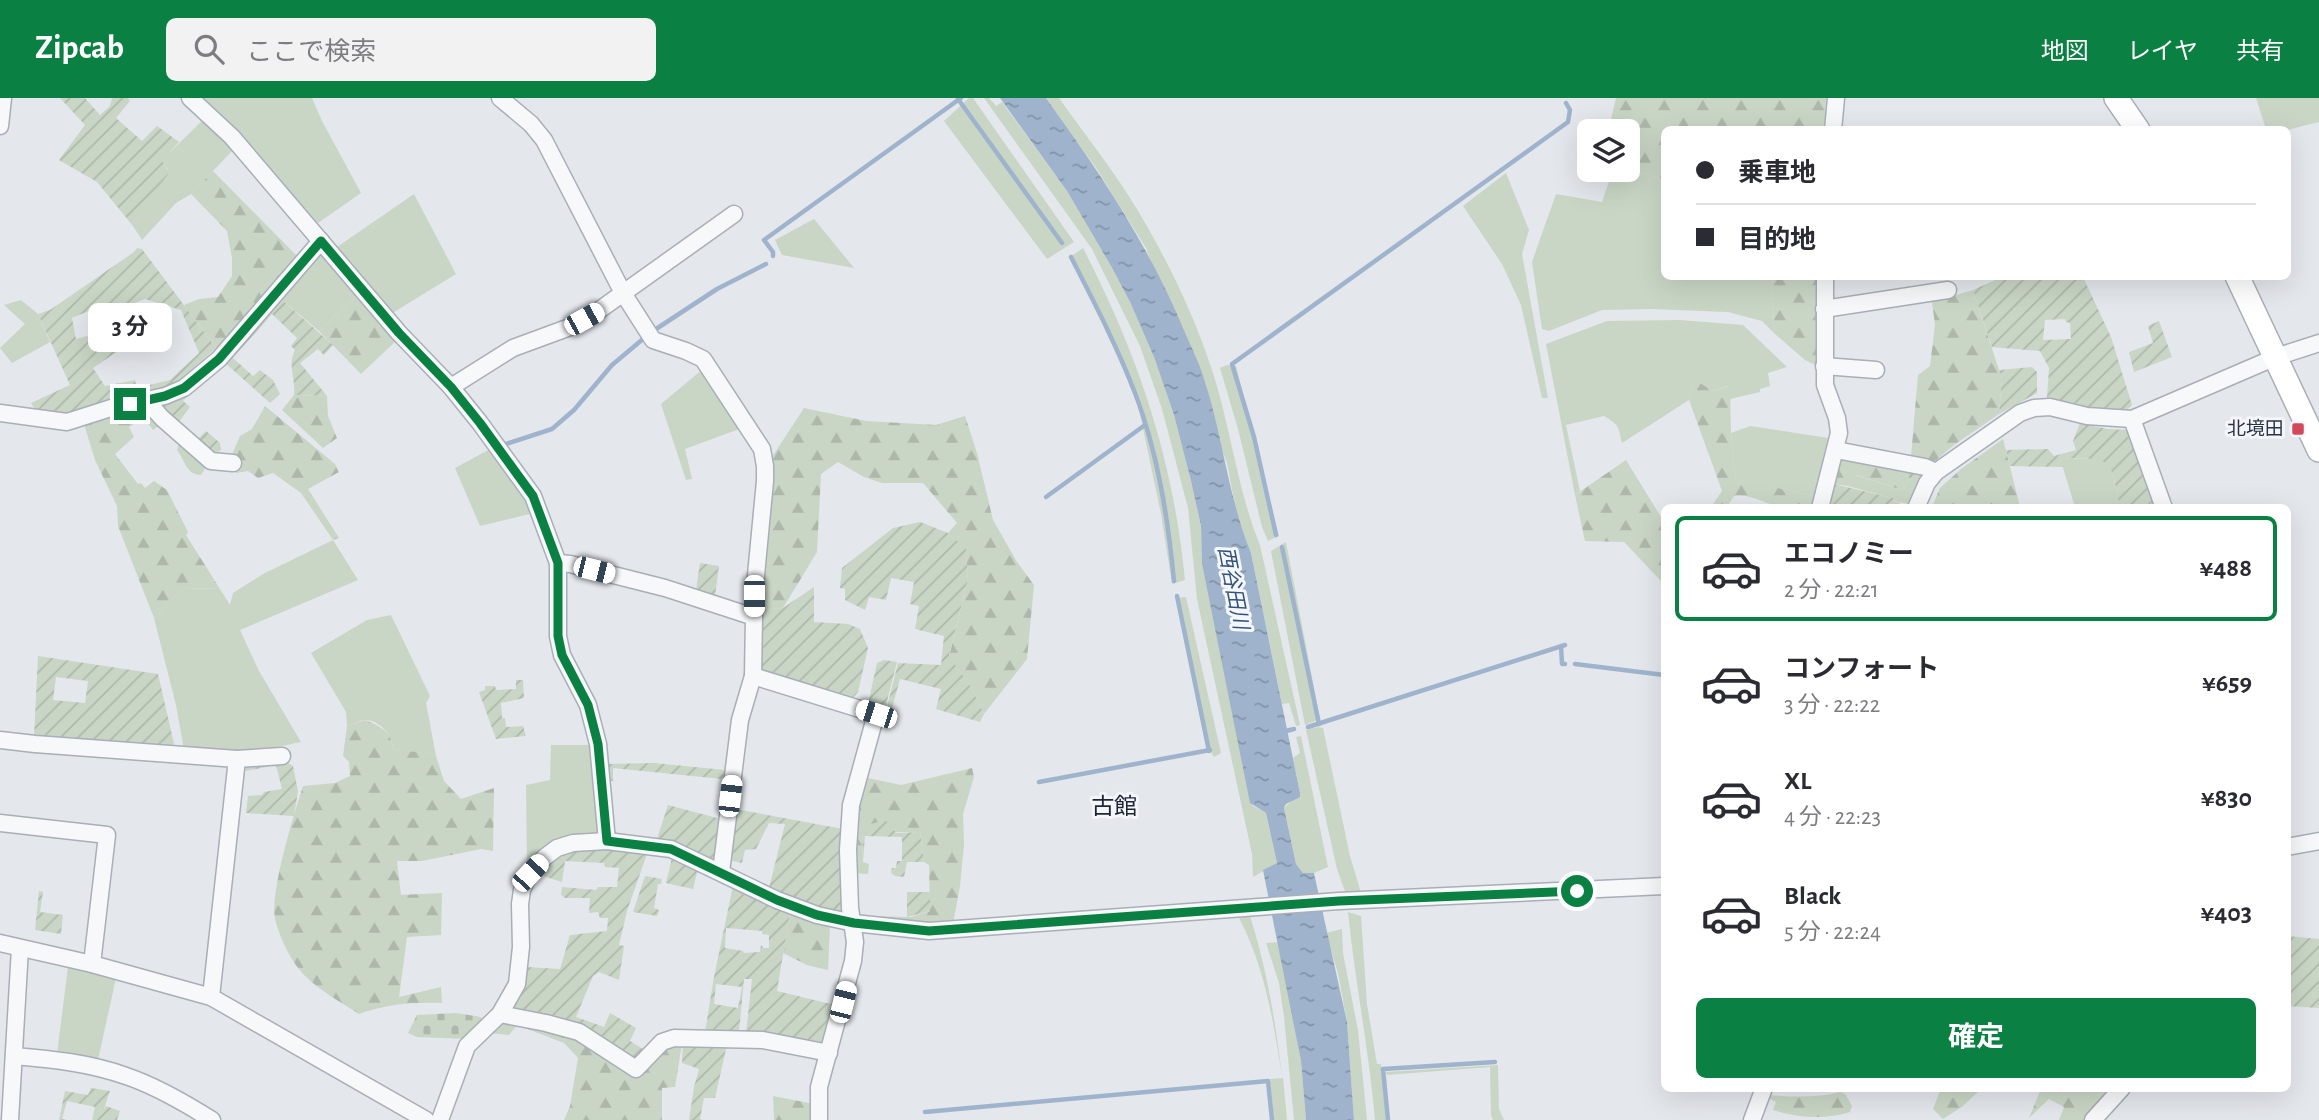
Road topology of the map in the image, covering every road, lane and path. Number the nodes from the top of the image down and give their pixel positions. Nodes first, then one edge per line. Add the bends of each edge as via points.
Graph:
1 (3, 98) edge
2 (190, 98) edge
3 (500, 98) edge
4 (1836, 98) edge
5 (2116, 98) edge
6 (0, 126) edge
7 (1833, 126) edge
8 (2135, 126) edge
9 (734, 214) dead end
10 (321, 241) junction
11 (1825, 280) edge
12 (2239, 280) edge
13 (1948, 290) dead end
14 (623, 293) junction
15 (1824, 309) junction
16 (2319, 343) edge
17 (2276, 357) junction
18 (1824, 366) junction
19 (1876, 370) dead end
20 (451, 387) junction
21 (146, 400) junction
22 (0, 413) edge
23 (2132, 419) junction
24 (1836, 450) junction
25 (2319, 450) edge
26 (233, 463) dead end
27 (1936, 472) junction
28 (1821, 504) edge
29 (1918, 504) edge
30 (2163, 504) edge
31 (558, 563) junction
32 (754, 617) junction
33 (753, 676) junction
34 (0, 740) edge
35 (282, 756) dead end
36 (237, 759) junction
37 (0, 823) edge
38 (607, 841) junction
39 (2319, 841) edge
40 (2291, 846) edge
41 (721, 872) junction
42 (1661, 886) edge
43 (854, 923) junction
44 (0, 943) edge
45 (20, 948) junction
46 (92, 964) junction
47 (211, 997) junction
48 (500, 1014) junction
49 (829, 1053) junction
50 (14, 1056) junction
51 (1762, 1092) edge
52 (2118, 1092) edge
53 (10, 1120) edge
54 (212, 1120) edge
55 (426, 1120) edge
56 (440, 1120) edge
57 (819, 1120) edge
58 (1752, 1120) edge
59 (2093, 1120) edge

1 - 6 street
2 - 10 street via 232,137
3 - 14 street via 544,140
4 - 7 street
5 - 8 main road
9 - 14 street
10 - 20 street
10 - 21 street via 219,359 184,388
11 - 15 street
12 - 17 main road
13 - 15 street
14 - 20 street via 570,327 513,348
14 - 32 street via 653,340 703,359 762,449 765,481
15 - 18 street
16 - 17 street
17 - 23 street
17 - 25 main road
18 - 19 street
18 - 24 street via 1838,426
20 - 31 street via 533,496
21 - 22 street via 67,422
21 - 26 street via 212,461
23 - 27 street via 2034,408
23 - 30 street
24 - 27 street
24 - 28 street
27 - 29 street
31 - 32 street via 665,588
31 - 38 street via 558,636 562,655 588,705 598,744
32 - 33 street
33 - 41 street via 740,720
33 - 43 street via 876,714 851,805 848,850
34 - 36 street
35 - 36 street
36 - 47 street
37 - 46 street via 107,835
38 - 41 street via 671,849
38 - 48 street via 557,848 530,873 520,904 517,984
39 - 40 street
41 - 43 street via 777,900
42 - 43 street via 1339,901 929,931
43 - 49 street via 853,961
44 - 45 street
45 - 46 street
45 - 50 street
46 - 47 street
47 - 55 street
48 - 49 street via 579,1032 636,1069 662,1042 674,1038 763,1040
48 - 56 street via 467,1046
49 - 57 street via 819,1087
50 - 53 street
50 - 54 street via 58,1060 124,1075
51 - 58 street
52 - 59 street

